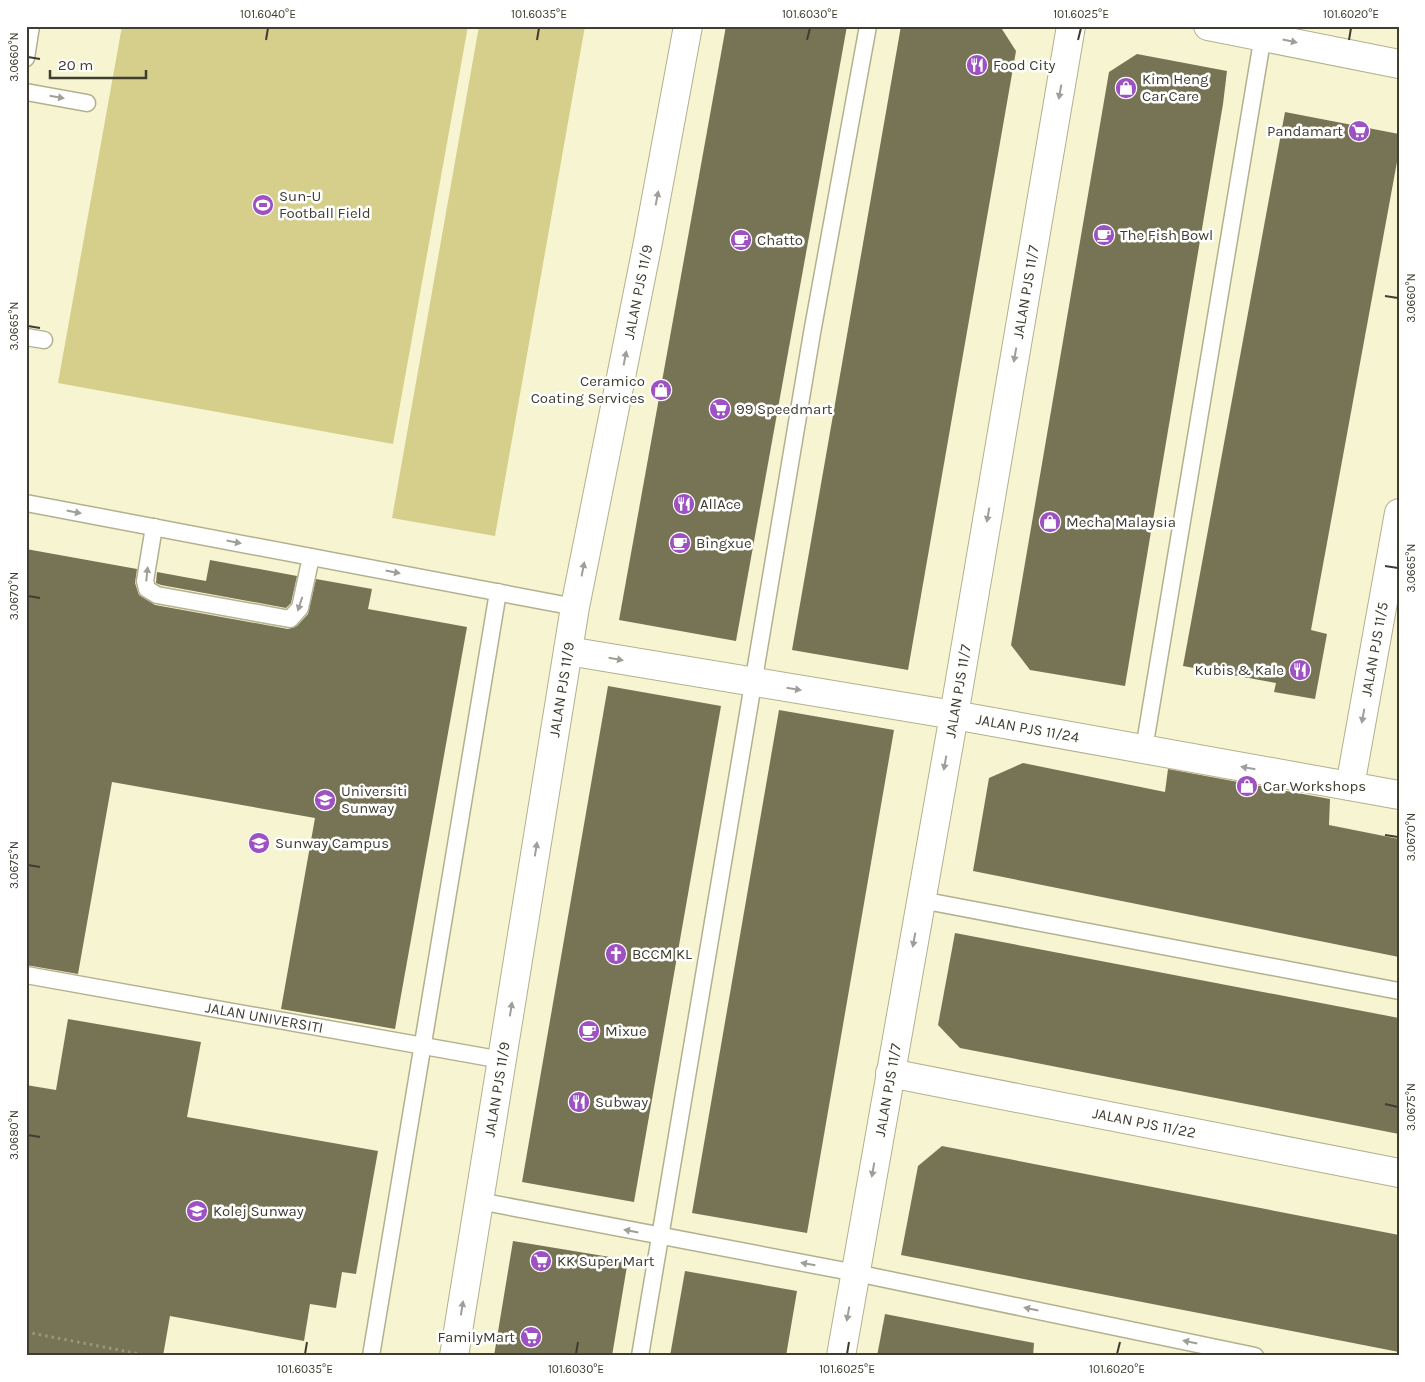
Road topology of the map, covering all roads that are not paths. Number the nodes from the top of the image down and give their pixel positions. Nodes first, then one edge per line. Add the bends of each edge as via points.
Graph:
1 (31, 26) edge
2 (688, 26) edge
3 (868, 26) edge
4 (1071, 26) edge
5 (1208, 26) edge
6 (1263, 35) junction
7 (26, 58) edge
8 (1399, 64) edge
9 (26, 92) edge
10 (87, 103) dead end
11 (26, 337) edge
12 (44, 340) dead end
13 (26, 502) edge
14 (1399, 513) edge
15 (154, 527) junction
16 (311, 557) junction
17 (1392, 589) edge
18 (498, 592) junction
19 (575, 607) junction
20 (568, 651) junction
21 (752, 682) junction
22 (954, 715) junction
23 (1144, 750) junction
24 (1350, 786) junction
25 (1399, 795) edge
26 (921, 900) junction
27 (26, 975) edge
28 (1399, 991) edge
29 (421, 1046) junction
30 (502, 1060) junction
31 (890, 1073) junction
32 (1399, 1173) edge
33 (479, 1201) junction
34 (660, 1237) junction
35 (856, 1273) junction
36 (371, 1356) edge
37 (454, 1356) edge
38 (640, 1356) edge
39 (841, 1356) edge
40 (1254, 1356) edge

1 - 7 lane
19 -> 2 street, JALAN PJS 11/9
3 - 21 lane
4 -> 22 street, JALAN PJS 11/7
5 - 6 street
6 -> 8 street
6 - 23 lane
9 -> 10 lane
11 - 12 lane
13 -> 15 lane
14 - 17 street, JALAN PJS 11/5
15 -> 16 lane
16 -> 15 lane via 300,608 290,619 156,595 147,589 146,581
16 -> 18 lane
17 -> 24 street, JALAN PJS 11/5
18 - 19 lane
18 - 29 lane
19 - 20 street, JALAN PJS 11/9
20 -> 21 street, JALAN PJS 11/24
30 -> 20 street, JALAN PJS 11/9
21 -> 22 street, JALAN PJS 11/24
21 - 34 lane
22 - 23 street, JALAN PJS 11/24
22 -> 26 street, JALAN PJS 11/7
24 -> 23 street, JALAN PJS 11/24
24 - 25 street, JALAN PJS 11/24
26 - 28 lane
26 -> 31 street, JALAN PJS 11/7
27 - 29 lane, JALAN UNIVERSITI
29 - 30 lane, JALAN UNIVERSITI
29 - 36 lane
30 - 33 street, JALAN PJS 11/9
31 - 32 street, JALAN PJS 11/22
31 -> 35 street, JALAN PJS 11/7
34 -> 33 lane
37 -> 33 street, JALAN PJS 11/9
35 -> 34 lane
34 - 38 lane
35 -> 39 street, JALAN PJS 11/7
40 -> 35 lane

